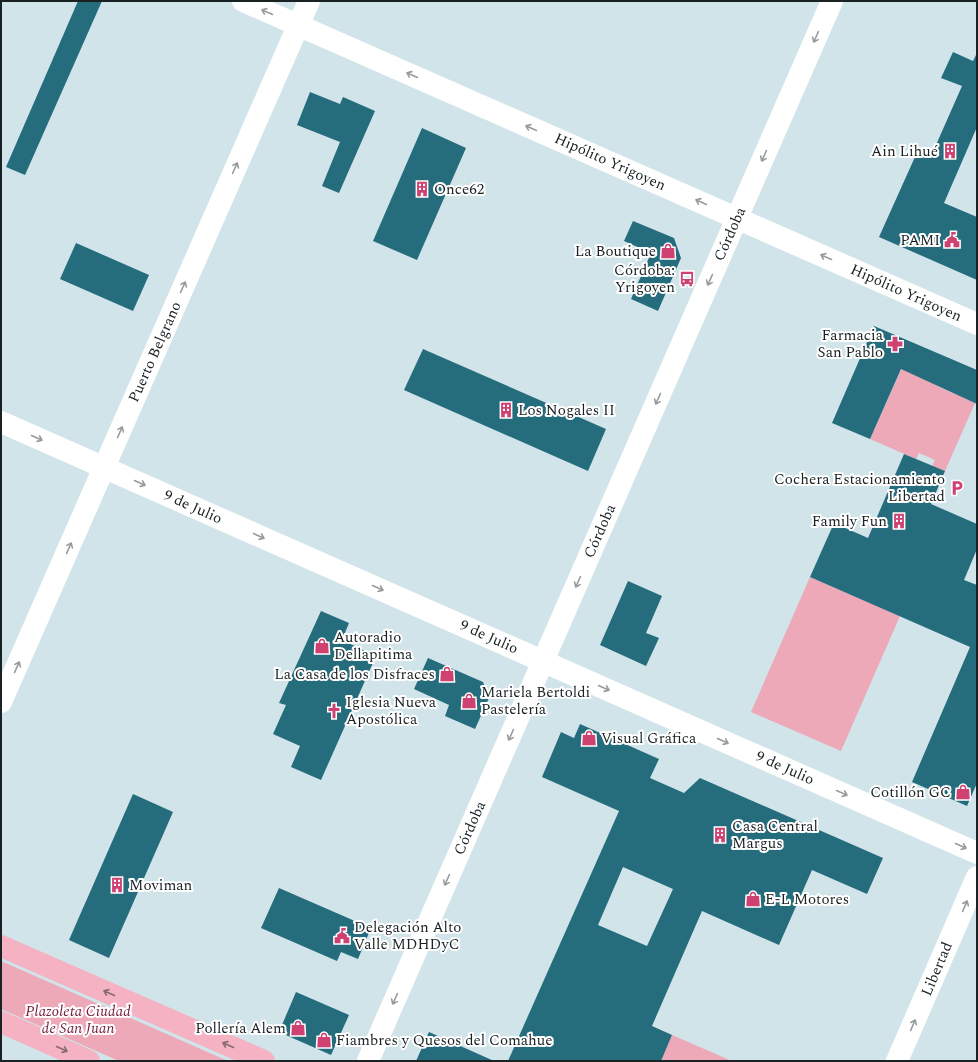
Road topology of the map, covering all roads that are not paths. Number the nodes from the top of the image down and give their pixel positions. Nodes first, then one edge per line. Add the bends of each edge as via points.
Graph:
1 (243, 1) edge
2 (308, 1) edge
3 (832, 1) edge
4 (298, 25) junction
5 (737, 218) junction
6 (977, 324) edge
7 (1, 422) edge
8 (104, 468) junction
9 (543, 661) junction
10 (1, 702) edge
11 (977, 853) edge
12 (977, 877) edge
13 (1, 946) edge
14 (1, 1022) edge
15 (89, 1061) edge
16 (264, 1061) edge
17 (368, 1061) edge
18 (897, 1061) edge

4 -> 1 street, Hipólito Yrigoyen
2 - 4 street, Puerto Belgrano
3 -> 5 street, Córdoba
5 -> 4 street, Hipólito Yrigoyen
8 -> 4 street, Puerto Belgrano
6 -> 5 street, Hipólito Yrigoyen
5 -> 9 street, Córdoba
7 -> 8 street, 9 de Julio
8 -> 9 street, 9 de Julio
10 -> 8 street, Puerto Belgrano
9 -> 11 street, 9 de Julio
9 -> 17 street, Córdoba
18 -> 12 street, Libertad
16 -> 13 main road
14 -> 15 main road

